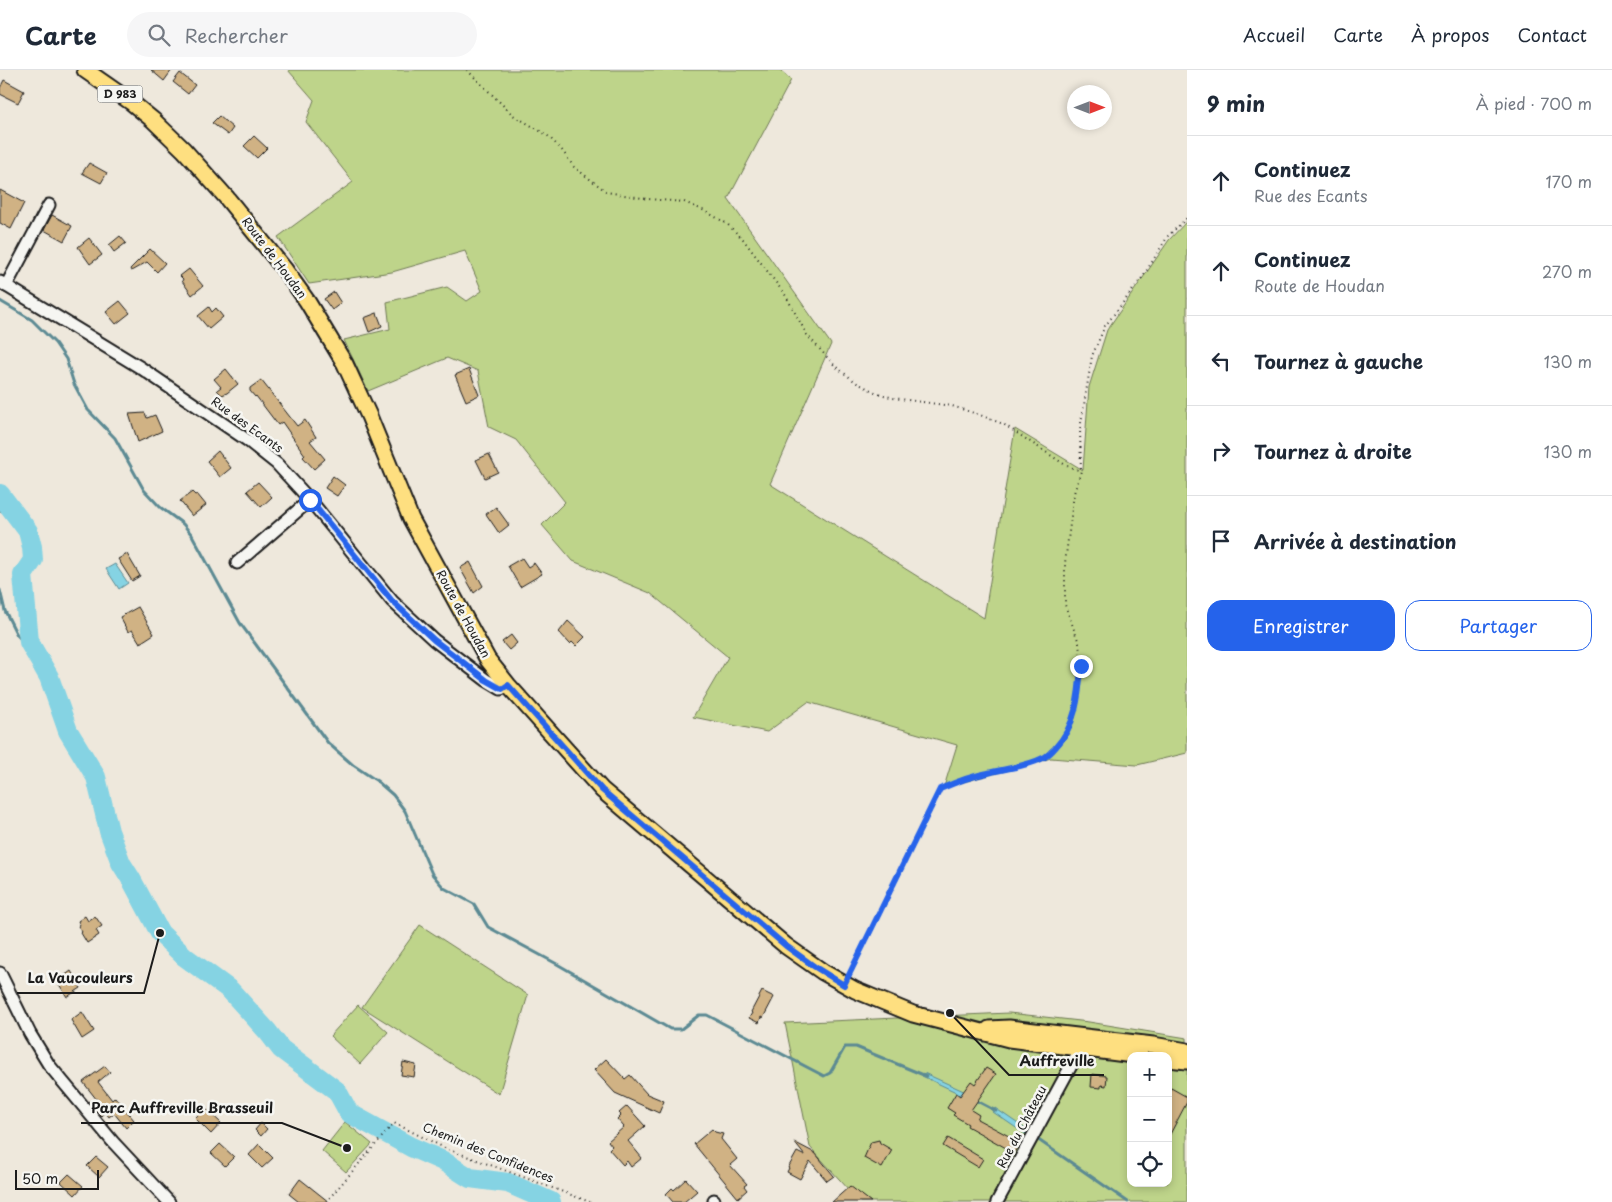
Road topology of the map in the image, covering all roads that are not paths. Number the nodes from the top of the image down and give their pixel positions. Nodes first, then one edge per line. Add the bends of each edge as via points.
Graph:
1 (86, 70) edge
2 (49, 205) dead end
3 (3, 284) edge
4 (310, 500) junction
5 (237, 563) dead end
6 (508, 685) junction
7 (0, 973) edge
8 (1081, 1043) junction
9 (1187, 1051) edge
10 (1127, 1053) edge
11 (1172, 1060) edge
12 (1187, 1062) edge
13 (169, 1202) edge
14 (997, 1202) edge

1 - 6 main road, Route de Houdan / D 983 via 153,120 184,150 255,230 307,301 354,382 411,519 488,660
2 - 3 street
3 - 4 street, Rue des Ecants via 142,368 247,440 277,464
4 - 5 street
4 - 6 street, Rue des Ecants via 399,608 486,680 502,689
6 - 8 main road, Route de Houdan / D 983 via 602,790 815,967 844,985 913,1014 972,1029 1009,1028
7 - 13 street via 49,1065 113,1142
8 - 9 main road, Route de Houdan / D 983 via 1153,1044
8 - 10 main road, Route de Houdan / D 983
8 - 14 street, Rue du Château
11 - 12 main road

